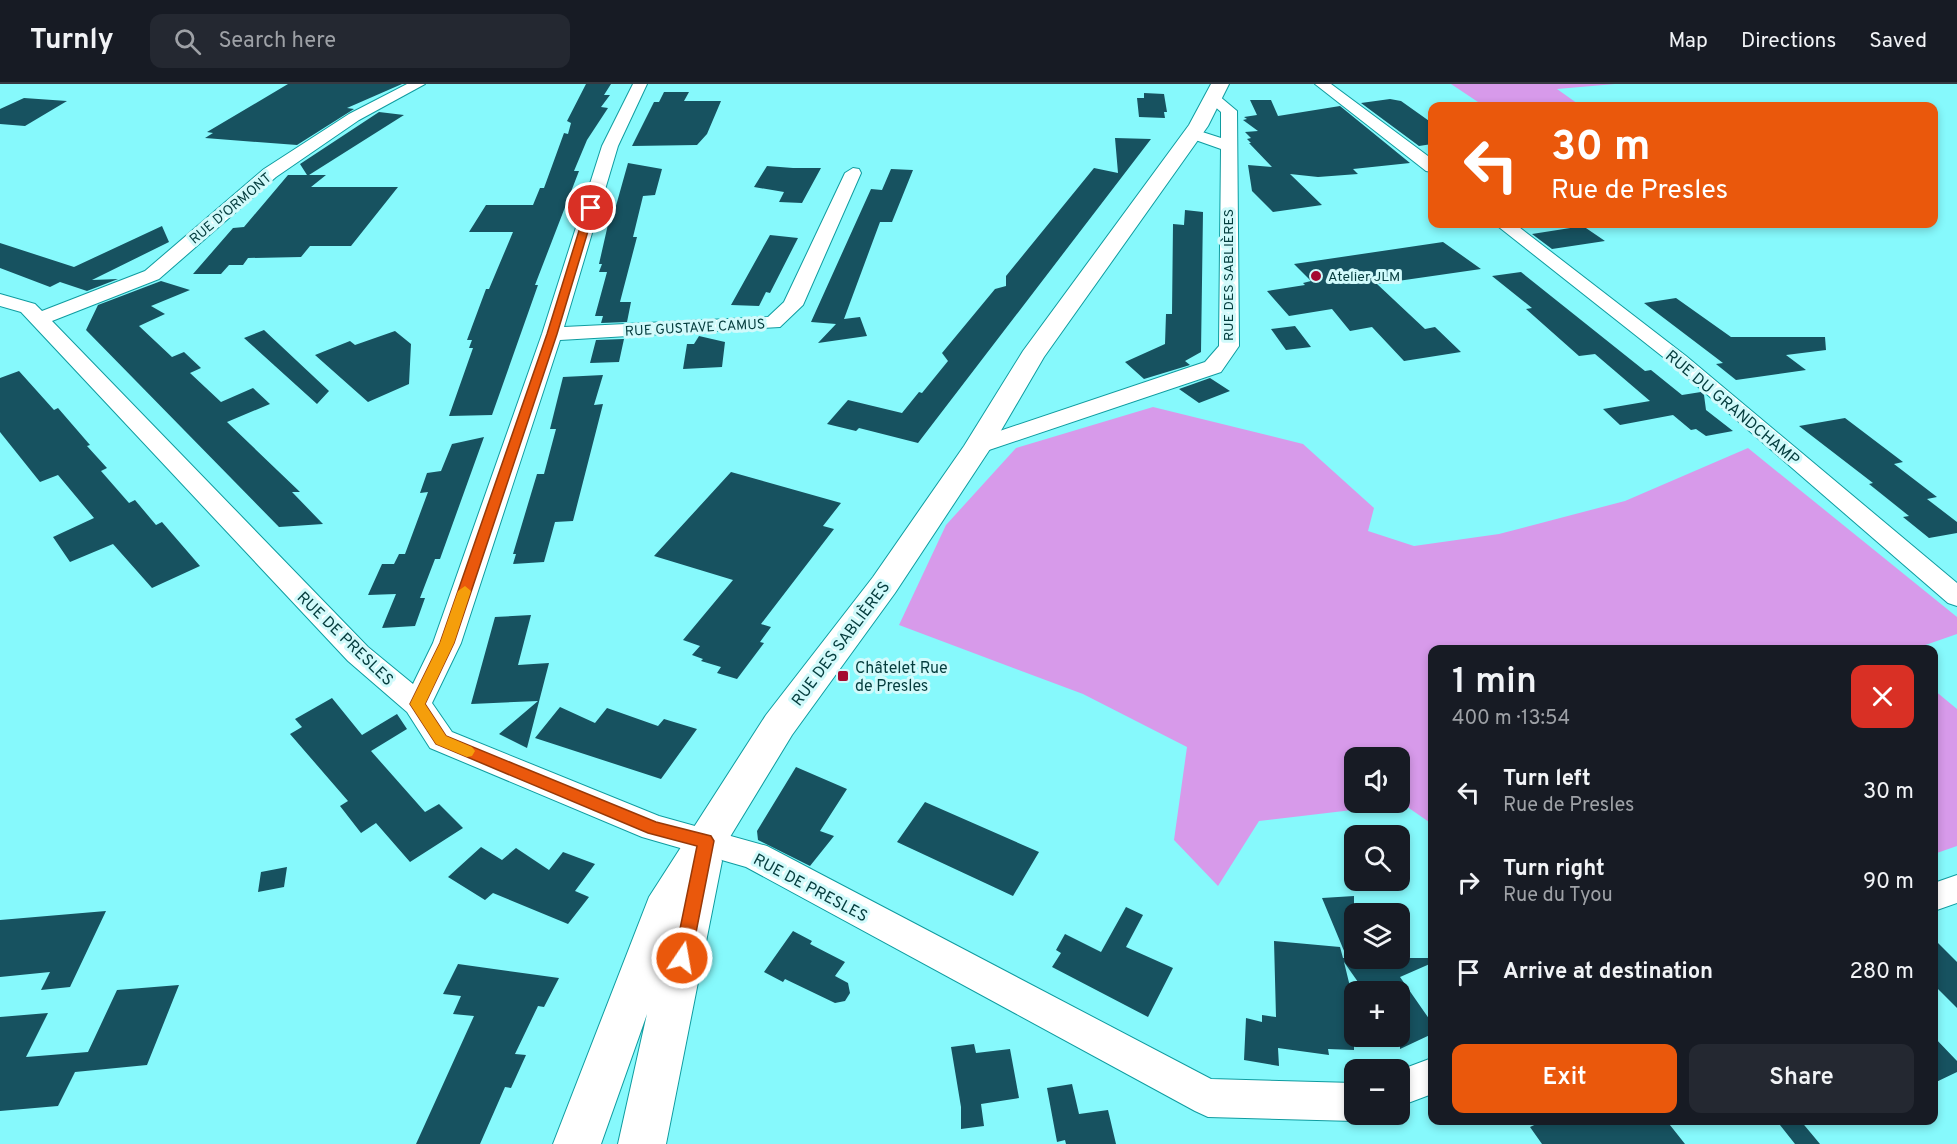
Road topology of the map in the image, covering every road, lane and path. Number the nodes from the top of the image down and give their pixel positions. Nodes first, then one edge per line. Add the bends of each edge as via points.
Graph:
1 (418, 84) edge
2 (640, 84) edge
3 (1322, 84) edge
4 (1217, 91) edge
5 (1196, 129) junction
6 (1229, 138) junction
7 (1428, 164) edge
8 (853, 173) dead end
9 (1509, 228) edge
10 (0, 300) edge
11 (38, 320) junction
12 (552, 334) junction
13 (998, 414) junction
14 (1032, 430) junction
15 (978, 446) junction
16 (1957, 597) edge
17 (417, 704) junction
18 (706, 841) junction
19 (1957, 889) edge
20 (1938, 896) edge
21 (630, 1002) junction
22 (672, 1004) junction
23 (1428, 1078) edge
24 (1410, 1084) edge
25 (1344, 1102) edge
26 (577, 1144) edge
27 (642, 1144) edge

1 - 11 street, RUE D'ORMONT via 354,117 270,173 152,276
2 - 12 street via 610,146
3 - 7 street
4 - 5 main road, RUE DES SABLIÈRES
4 - 6 street, RUE DES SABLIÈRES via 1229,111
5 - 6 street
5 - 13 main road, RUE DES SABLIÈRES via 1032,356
6 - 14 street, RUE DES SABLIÈRES via 1229,346 1213,367
8 - 12 street, RUE GUSTAVE CAMUS via 793,305 773,323
9 - 16 street, RUE DU GRANDCHAMP via 1679,360
10 - 11 street, RUE DE PRESLES via 28,308
11 - 17 street, RUE DE PRESLES via 358,654
12 - 17 street via 447,643
13 - 14 street
13 - 15 main road, RUE DES SABLIÈRES
14 - 15 street, RUE DES SABLIÈRES
15 - 18 main road, RUE DES SABLIÈRES via 884,585 779,725
17 - 18 street, RUE DE PRESLES via 441,740 653,828
18 - 21 main road, RUE DES SABLIÈRES via 664,910
18 - 22 main road
18 - 25 street, RUE DE PRESLES via 755,856 1208,1098
19 - 20 street
21 - 22 main road
21 - 26 main road, RUE DES SABLIÈRES
22 - 27 main road
23 - 24 street

